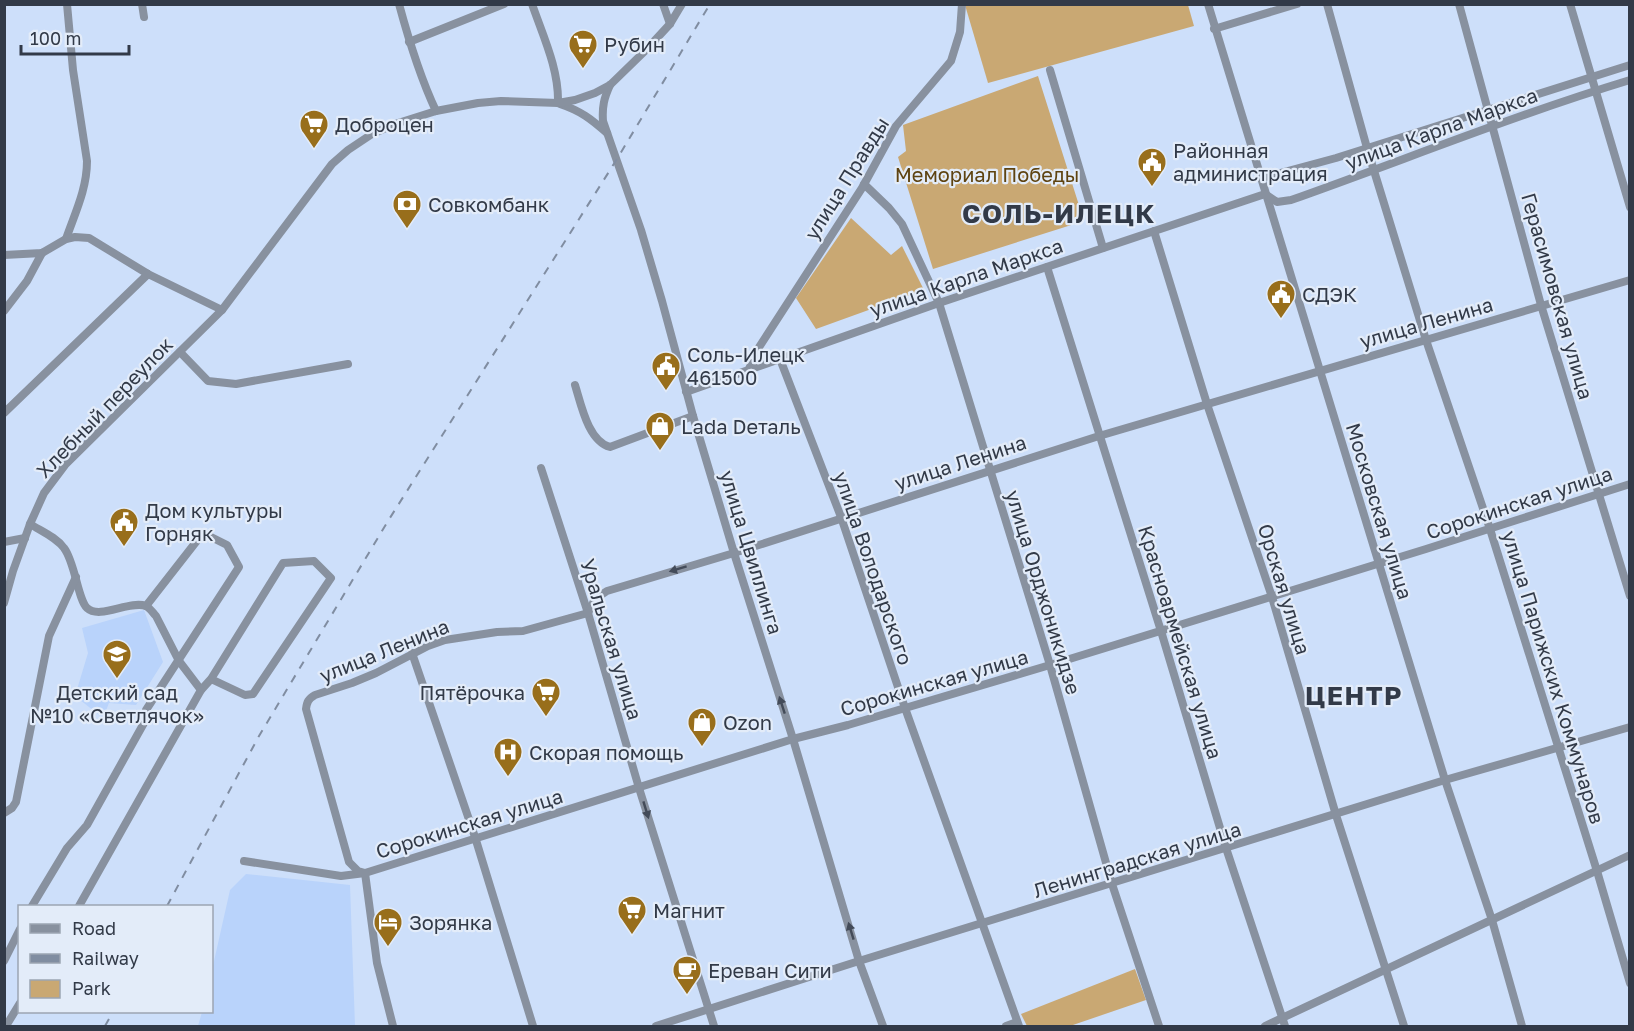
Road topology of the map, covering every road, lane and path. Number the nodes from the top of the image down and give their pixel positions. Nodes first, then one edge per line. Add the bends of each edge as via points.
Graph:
1 (67, 4) edge
2 (142, 4) edge
3 (399, 4) edge
4 (504, 4) edge
5 (532, 4) edge
6 (663, 4) edge
7 (682, 4) edge
8 (962, 4) edge
9 (1208, 4) edge
10 (1297, 4) edge
11 (1327, 4) edge
12 (1459, 4) edge
13 (1570, 4) edge
14 (144, 17) dead end
15 (670, 24) junction
16 (1214, 29) junction
17 (409, 42) junction
18 (1629, 65) edge
19 (1050, 70) dead end
20 (1591, 77) junction
21 (1629, 80) edge
22 (610, 85) junction
23 (1595, 91) junction
24 (558, 103) junction
25 (1488, 110) junction
26 (436, 111) junction
27 (1493, 126) junction
28 (607, 134) junction
29 (1367, 148) junction
30 (1374, 171) junction
31 (1262, 178) junction
32 (864, 184) junction
33 (1265, 194) junction
34 (1629, 207) edge
35 (1154, 231) junction
36 (66, 239) junction
37 (1103, 248) junction
38 (42, 253) junction
39 (4, 255) edge
40 (1047, 267) junction
41 (148, 274) junction
42 (1629, 280) edge
43 (939, 303) junction
44 (1541, 305) junction
45 (222, 310) junction
46 (4, 311) edge
47 (1426, 340) junction
48 (180, 352) junction
49 (780, 359) junction
50 (348, 364) dead end
51 (749, 369) junction
52 (1319, 370) junction
53 (575, 385) dead end
54 (686, 392) junction
55 (1207, 404) junction
56 (4, 413) edge
57 (693, 416) junction
58 (1100, 436) junction
59 (541, 468) dead end
60 (990, 470) junction
61 (1629, 484) edge
62 (1598, 494) junction
63 (841, 517) junction
64 (30, 524) junction
65 (1490, 529) junction
66 (25, 537) junction
67 (4, 542) edge
68 (734, 553) junction
69 (1379, 564) junction
70 (9, 570) edge
71 (76, 577) junction
72 (1629, 596) edge
73 (1272, 597) junction
74 (4, 603) edge
75 (146, 606) junction
76 (588, 613) junction
77 (1161, 631) junction
78 (412, 653) junction
79 (179, 661) junction
80 (1050, 665) junction
81 (211, 679) junction
82 (201, 690) junction
83 (905, 708) junction
84 (1629, 727) edge
85 (793, 739) junction
86 (1558, 748) junction
87 (1446, 780) junction
88 (639, 788) junction
89 (4, 813) edge
90 (1336, 815) junction
91 (475, 837) junction
92 (1226, 848) junction
93 (1629, 855) edge
94 (244, 861) dead end
95 (1597, 871) junction
96 (365, 873) junction
97 (1112, 884) junction
98 (33, 905) edge
99 (80, 905) edge
100 (1492, 921) junction
101 (982, 924) junction
102 (18, 933) edge
103 (4, 961) edge
104 (859, 961) junction
105 (1385, 969) junction
106 (1629, 983) edge
107 (18, 1006) edge
108 (708, 1010) junction
109 (1284, 1022) edge
110 (1018, 1024) edge
111 (6, 1026) edge
112 (393, 1026) edge
113 (533, 1026) edge
114 (656, 1026) edge
115 (714, 1026) edge
116 (883, 1026) edge
117 (1006, 1026) edge
118 (1159, 1026) edge
119 (1265, 1026) edge
120 (1404, 1026) edge
121 (1522, 1026) edge

1 - 36 street via 87,168 84,190
2 - 14 street
3 - 17 street
4 - 17 street
5 - 24 street via 554,68
6 - 15 street
7 - 15 street
8 - 32 street, улица Правды via 960,32 951,61 896,126
9 - 16 street, Московская улица
10 - 16 street
11 - 29 street, улица Парижских Коммунаров
12 - 25 street, Герасимовская улица
13 - 20 street
15 - 22 street
16 - 31 street, Московская улица
17 - 26 street
18 - 20 street, улица Карла Маркса
19 - 37 street
20 - 23 street
20 - 25 street, улица Карла Маркса
21 - 23 street, улица Карла Маркса
22 - 24 street, Хлебный переулок
22 - 28 street, улица Цвиллинга via 602,108
23 - 27 street, улица Карла Маркса
23 - 34 street
24 - 26 street, Хлебный переулок via 501,101
24 - 28 street via 578,110
25 - 27 street, Герасимовская улица
25 - 29 street, улица Карла Маркса
26 - 45 street, Хлебный переулок via 372,134 332,164
27 - 30 street, улица Карла Маркса
27 - 44 street, Герасимовская улица
28 - 54 street, улица Цвиллинга via 644,240
29 - 30 street, улица Парижских Коммунаров
29 - 31 street, улица Карла Маркса
30 - 33 street, улица Карла Маркса via 1291,200 1277,202
30 - 47 street, улица Парижских Коммунаров
31 - 33 street, Московская улица
32 - 43 street, улица Орджоникидзе via 902,224
32 - 51 street, улица Правды via 756,352
33 - 35 street, улица Карла Маркса
33 - 52 street, Московская улица
35 - 37 street, улица Карла Маркса
35 - 55 street, Орская улица
36 - 38 street
36 - 41 street via 89,238
37 - 40 street, улица Карла Маркса
38 - 39 street
38 - 46 street
40 - 43 street, улица Карла Маркса
40 - 58 street, Красноармейская улица
41 - 45 street
41 - 56 street
42 - 44 street, улица Ленина
43 - 49 street, улица Карла Маркса
43 - 60 street, улица Орджоникидзе
44 - 47 street, улица Ленина
44 - 62 street, Герасимовская улица
45 - 48 street, Хлебный переулок
47 - 52 street, улица Ленина
47 - 65 street, улица Парижских Коммунаров
48 - 50 street via 208,381 236,384
48 - 64 street, Хлебный переулок via 65,465 44,493
49 - 51 street, улица Карла Маркса
49 - 63 street, улица Володарского
51 - 54 street, улица Карла Маркса
52 - 55 street, улица Ленина
52 - 69 street, Московская улица
53 - 57 street via 588,423 603,446 610,447
54 - 57 street, улица Цвиллинга
55 - 58 street, улица Ленина
55 - 73 street, Орская улица
57 - 68 street, улица Цвиллинга
58 - 60 street, улица Ленина
58 - 77 street, Красноармейская улица
59 - 76 street, Уральская улица
60 - 63 street, улица Ленина
60 - 80 street, улица Орджоникидзе
61 - 62 street, Сорокинская улица
62 - 65 street, Сорокинская улица
62 - 72 street, Герасимовская улица
63 - 68 street, улица Ленина
63 - 83 street, улица Володарского
64 - 66 street, Хлебный переулок
64 - 71 street via 64,548
65 - 69 street, Сорокинская улица
65 - 86 street, улица Парижских Коммунаров
66 - 67 street
66 - 70 street, Хлебный переулок
68 -> 76 street, улица Ленина via 608,591 595,599
85 -> 68 street, улица Цвиллинга
69 - 73 street, Сорокинская улица
69 - 87 street, Московская улица
70 - 74 street, Хлебный переулок
71 - 75 street via 82,602 93,612
71 - 89 street via 49,636 16,802
73 - 77 street, Сорокинская улица
73 - 90 street, Орская улица
75 - 79 street via 156,616
75 - 79 street via 203,533 227,545 238,567
76 - 78 street, улица Ленина via 523,631 445,640
76 - 88 street, Уральская улица
77 - 80 street, Сорокинская улица
77 - 92 street, Красноармейская улица
78 - 91 street
78 - 96 street, улица Ленина via 376,673 309,698 306,709 349,862
79 - 82 street
79 - 98 street via 146,710 144,723 87,825 67,848
80 - 83 street, Сорокинская улица
80 - 97 street, улица Орджоникидзе
81 - 81 street via 283,563 314,561 331,578 254,694 245,695
81 - 82 street
82 - 99 street
83 - 85 street, Сорокинская улица
83 - 101 street, улица Володарского
84 - 86 street, Ленинградская улица
85 - 88 street, Сорокинская улица
104 -> 85 street, улица Цвиллинга
86 - 87 street, Ленинградская улица
86 - 95 street, улица Парижских Коммунаров
87 - 90 street, Ленинградская улица
87 - 100 street, Московская улица
88 - 91 street, Сорокинская улица
88 -> 108 street, Уральская улица
90 - 92 street, Ленинградская улица
90 - 105 street, Орская улица
91 - 96 street, Сорокинская улица
91 - 113 street
92 - 97 street, Ленинградская улица
92 - 109 street, Красноармейская улица
93 - 95 street
94 - 96 street, Сорокинская улица via 340,876
95 - 100 street
95 - 106 street, улица Парижских Коммунаров
96 - 112 street via 376,963
97 - 101 street, Ленинградская улица
97 - 118 street, улица Орджоникидзе
100 - 105 street
100 - 121 street, Московская улица
101 - 104 street, Ленинградская улица
101 - 110 street, улица Володарского
102 - 103 street
104 - 108 street, Ленинградская улица
104 - 116 street, улица Цвиллинга
105 - 109 street
105 - 120 street, Орская улица
107 - 111 street
108 - 114 street, Ленинградская улица
108 - 115 street, Уральская улица
109 - 119 street
110 - 117 street

